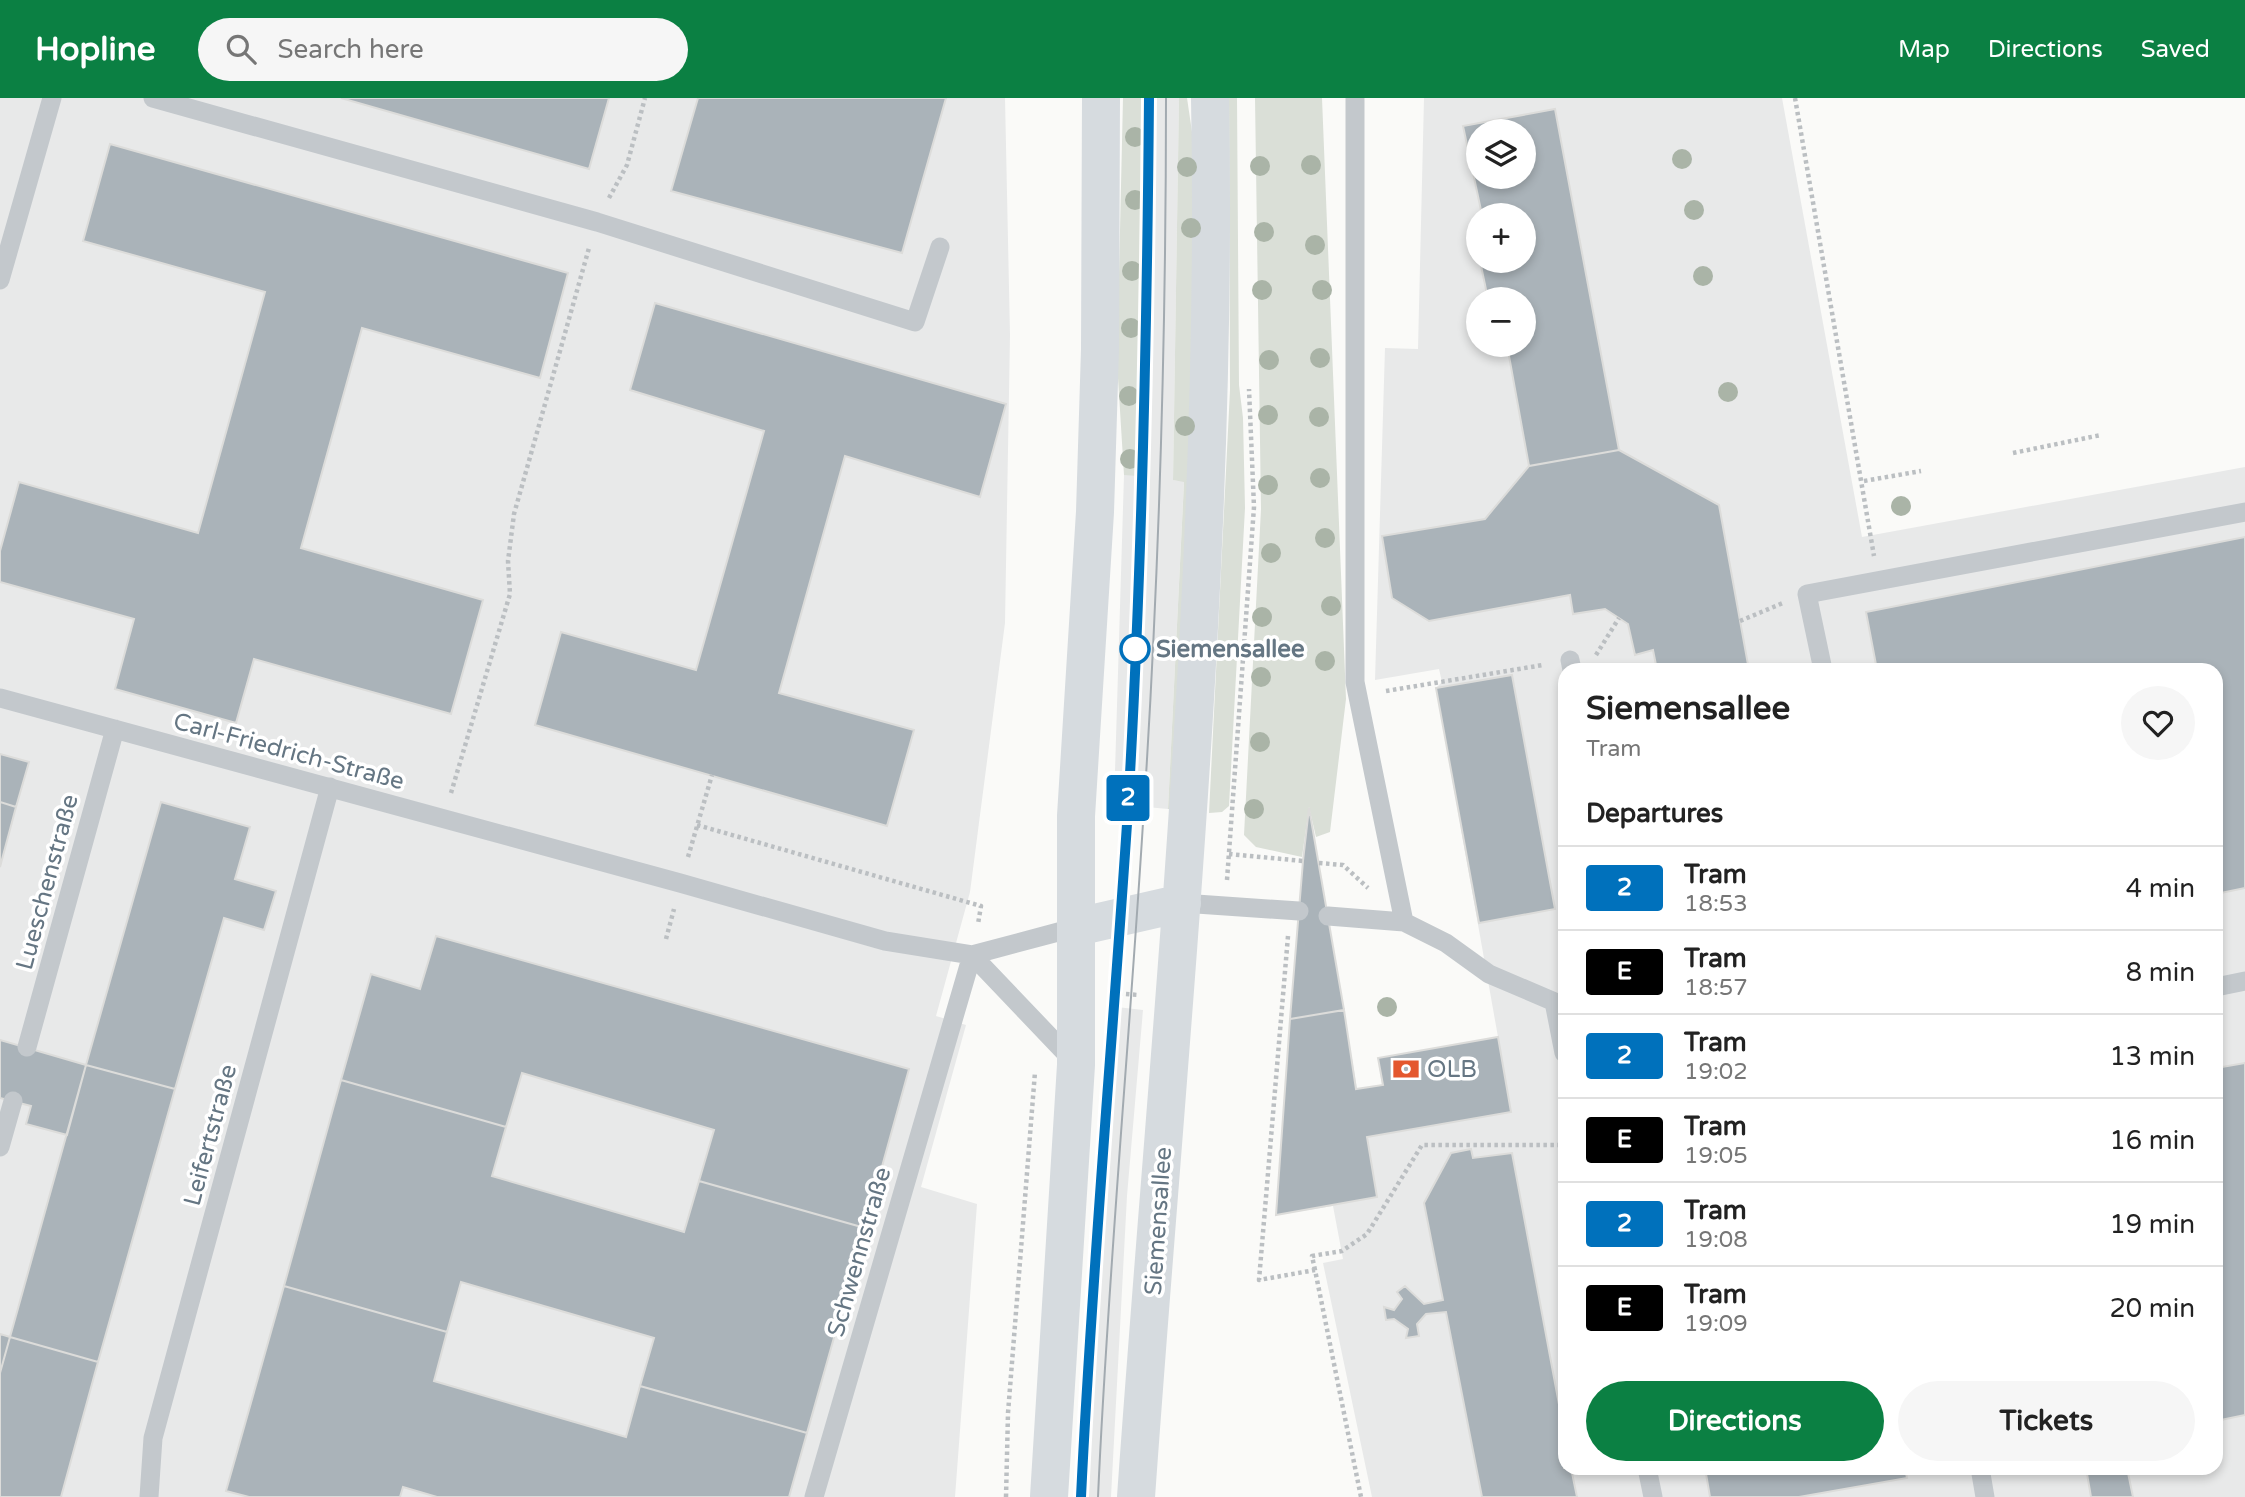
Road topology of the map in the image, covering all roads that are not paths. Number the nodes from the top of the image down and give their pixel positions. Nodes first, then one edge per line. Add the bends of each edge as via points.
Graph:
1 (52, 98) edge
2 (153, 98) edge
3 (1101, 98) edge
4 (1210, 98) edge
5 (1355, 98) edge
6 (940, 247) dead end
7 (0, 280) edge
8 (2245, 512) edge
9 (1822, 663) edge
10 (0, 698) edge
11 (115, 729) junction
12 (330, 787) junction
13 (1182, 903) junction
14 (1295, 911) road end
15 (1328, 916) dead end
16 (1404, 922) junction
17 (1077, 928) junction
18 (972, 956) junction
19 (2245, 981) edge
20 (2223, 986) edge
21 (1558, 1004) edge
22 (27, 1048) dead end
23 (1076, 1065) junction
24 (13, 1101) dead end
25 (0, 1147) edge
26 (1648, 1475) edge
27 (1981, 1475) edge
28 (149, 1497) edge
29 (814, 1497) edge
30 (1049, 1497) edge
31 (1136, 1497) edge
32 (1653, 1497) edge
33 (1985, 1497) edge

1 - 7 lane
2 - 6 lane via 597,222 915,322
3 - 17 main road via 1100,349 1076,816
4 - 13 main road, Siemensallee via 1213,252 1205,540
5 - 16 lane via 1356,688
8 - 9 lane via 1807,594
10 - 11 lane, Carl-Friedrich-Straße
11 - 12 lane, Carl-Friedrich-Straße
11 - 22 lane, Lueschenstraße
12 - 18 lane, Carl-Friedrich-Straße via 836,930
12 - 28 lane, Leifertstraße via 153,1438
13 - 14 lane
13 - 17 main road
13 - 31 main road, Siemensallee
15 - 16 lane
16 - 21 lane via 1446,943 1489,974
17 - 18 lane
17 - 23 main road
18 - 23 lane
18 - 29 lane, Schwennstraße
19 - 20 lane
23 - 30 main road
24 - 25 lane
26 - 32 lane
27 - 33 lane

